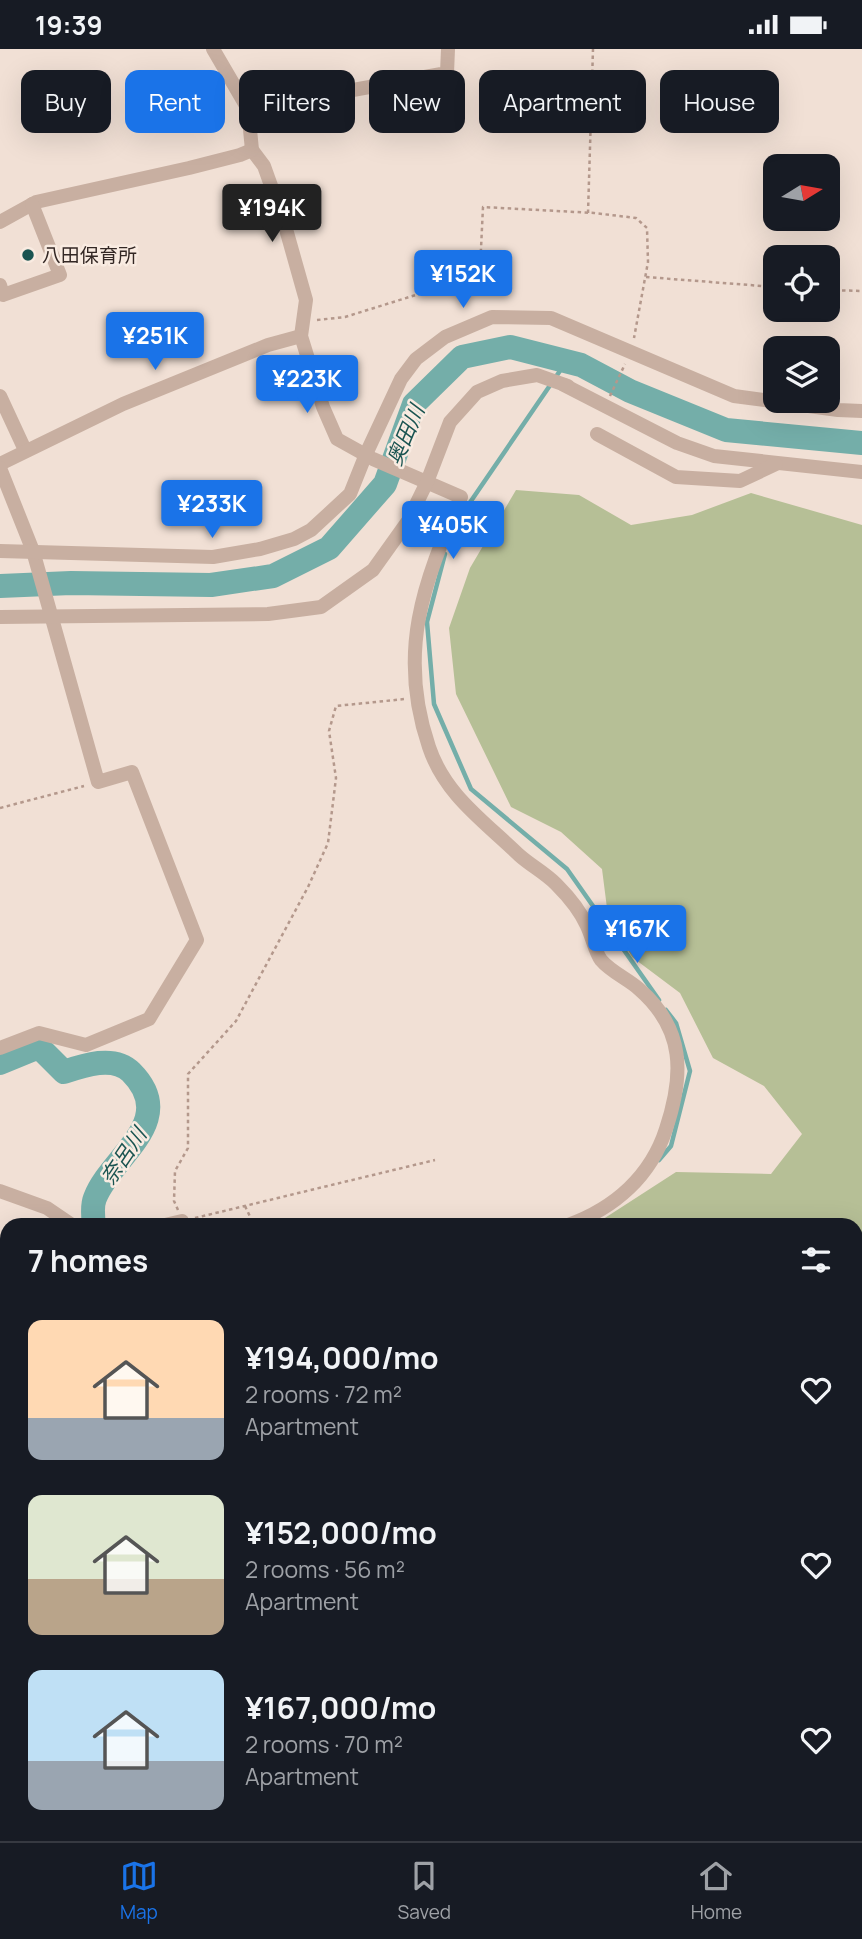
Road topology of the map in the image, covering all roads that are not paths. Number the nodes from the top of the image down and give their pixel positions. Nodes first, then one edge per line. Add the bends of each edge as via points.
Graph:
1 (214, 49) edge
2 (448, 49) edge
3 (355, 90) edge
4 (239, 94) edge
5 (251, 133) edge
6 (253, 150) junction
7 (32, 204) junction
8 (0, 222) edge
9 (0, 285) edge
10 (302, 329) junction
11 (0, 397) edge
12 (862, 411) edge
13 (597, 434) dead end
14 (24, 450) junction
15 (369, 457) junction
16 (777, 464) junction
17 (0, 466) edge
18 (862, 472) edge
19 (422, 479) junction
20 (0, 551) edge
21 (33, 551) junction
22 (50, 611) junction
23 (0, 617) edge
24 (0, 1048) edge
25 (0, 1191) edge
26 (62, 1218) edge
27 (581, 1218) edge

1 - 4 street
2 - 3 street via 447,73
5 - 6 street
6 - 7 street
6 - 10 street via 264,166 284,222 306,300
7 - 8 street
7 - 9 street via 60,275 4,295
10 - 14 street
10 - 15 street via 323,407 337,439
11 - 14 street
12 - 15 street via 734,396 551,318 492,317 445,337 416,359 401,379
13 - 16 street via 676,477 740,481
14 - 17 street
15 - 19 street
15 - 21 street via 350,494 311,530 260,549 213,557
16 - 18 street
16 - 19 street via 714,456 677,443 564,385 568,386 537,375 502,380 477,392 450,422
17 - 21 street
19 - 22 street via 408,521 373,570 321,607 268,614
19 - 27 street via 461,497 438,548 414,642 415,698 429,749 460,801 555,882 580,911 601,960 639,988 657,1007 674,1037 678,1073 663,1139 646,1171 621,1197
20 - 21 street
21 - 22 street
22 - 23 street
22 - 24 street via 97,782 132,772 197,940 149,1019 86,1045 39,1033
25 - 26 street

